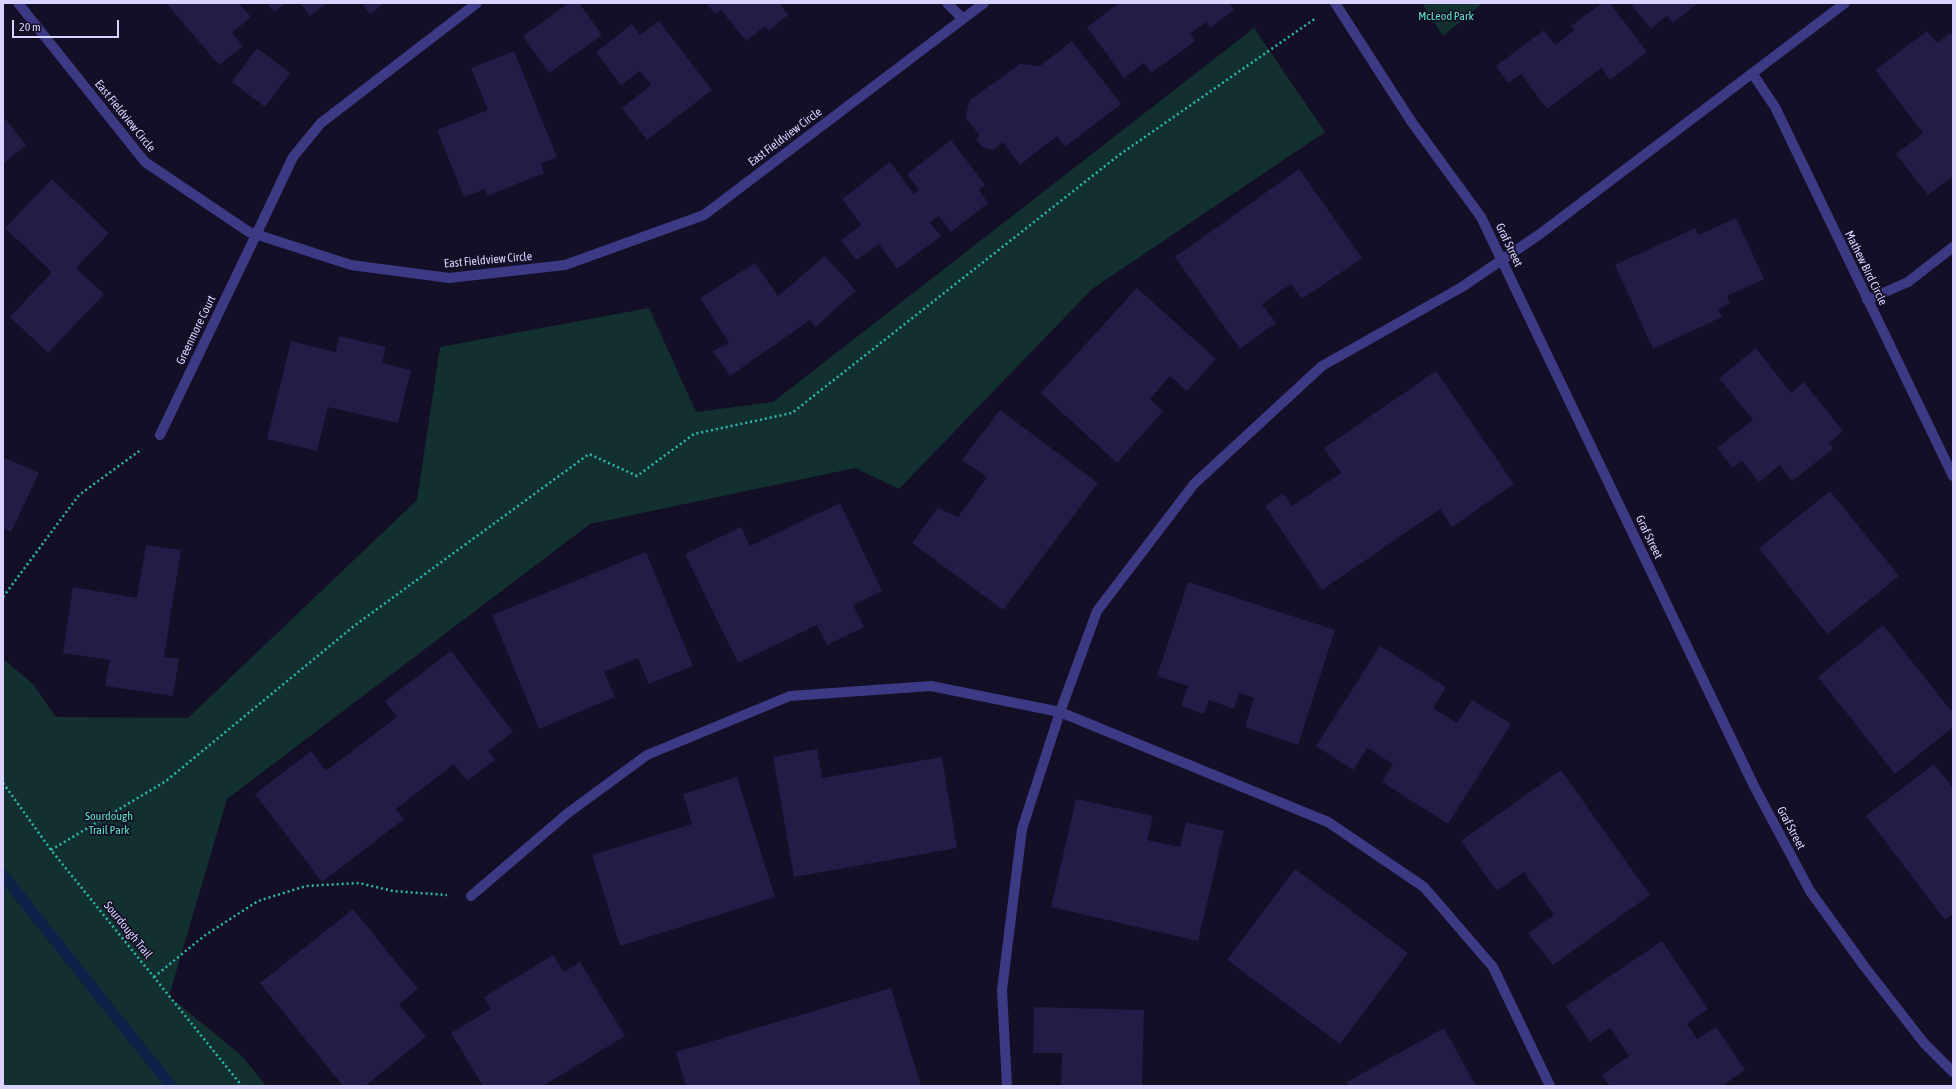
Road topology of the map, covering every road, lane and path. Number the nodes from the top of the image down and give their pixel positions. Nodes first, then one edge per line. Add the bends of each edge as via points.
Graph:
1 (18, 3) edge
2 (477, 3) edge
3 (947, 3) edge
4 (984, 3) edge
5 (1845, 3) edge
6 (1336, 4) edge
7 (962, 19) junction
8 (1752, 73) junction
9 (256, 235) junction
10 (1953, 248) edge
11 (1502, 260) junction
12 (1867, 300) junction
13 (160, 436) joint
14 (1953, 476) edge
15 (3, 597) edge
16 (1060, 712) junction
17 (3, 783) edge
18 (51, 850) junction
19 (471, 896) joint
20 (154, 977) junction
21 (1953, 1072) edge
22 (242, 1086) edge
23 (1007, 1086) edge
24 (1550, 1086) edge

1 - 9 street, East Fieldview Circle via 145,162
2 - 9 street, Greenmore Court via 321,123 293,157
3 - 7 street
4 - 7 street, East Fieldview Circle
5 - 8 street
6 - 11 street, Graf Street via 1411,121 1481,217
6 - 18 path via 1119,155 792,413 694,434 637,476 589,454 354,626 166,781
7 - 9 street, East Fieldview Circle via 704,215 565,265 449,278 351,265
8 - 11 street
8 - 12 street, Mathew Bird Circle via 1775,107
9 - 13 street, Greenmore Court
10 - 12 street via 1908,282
11 - 16 street via 1462,287 1322,366 1194,484 1097,611
11 - 21 street, Graf Street via 1750,779 1810,891 1864,966 1924,1042
12 - 14 street, Mathew Bird Circle
13 - 15 path via 78,495
16 - 19 street via 931,686 790,696 648,755 568,813
16 - 23 street via 1022,829 1002,990
16 - 24 street via 1328,822 1424,887 1493,967
17 - 18 path, Sourdough Trail
18 - 20 path, Sourdough Trail
19 - 20 path via 393,891 359,883 306,886 258,901 204,936
20 - 22 path, Sourdough Trail

